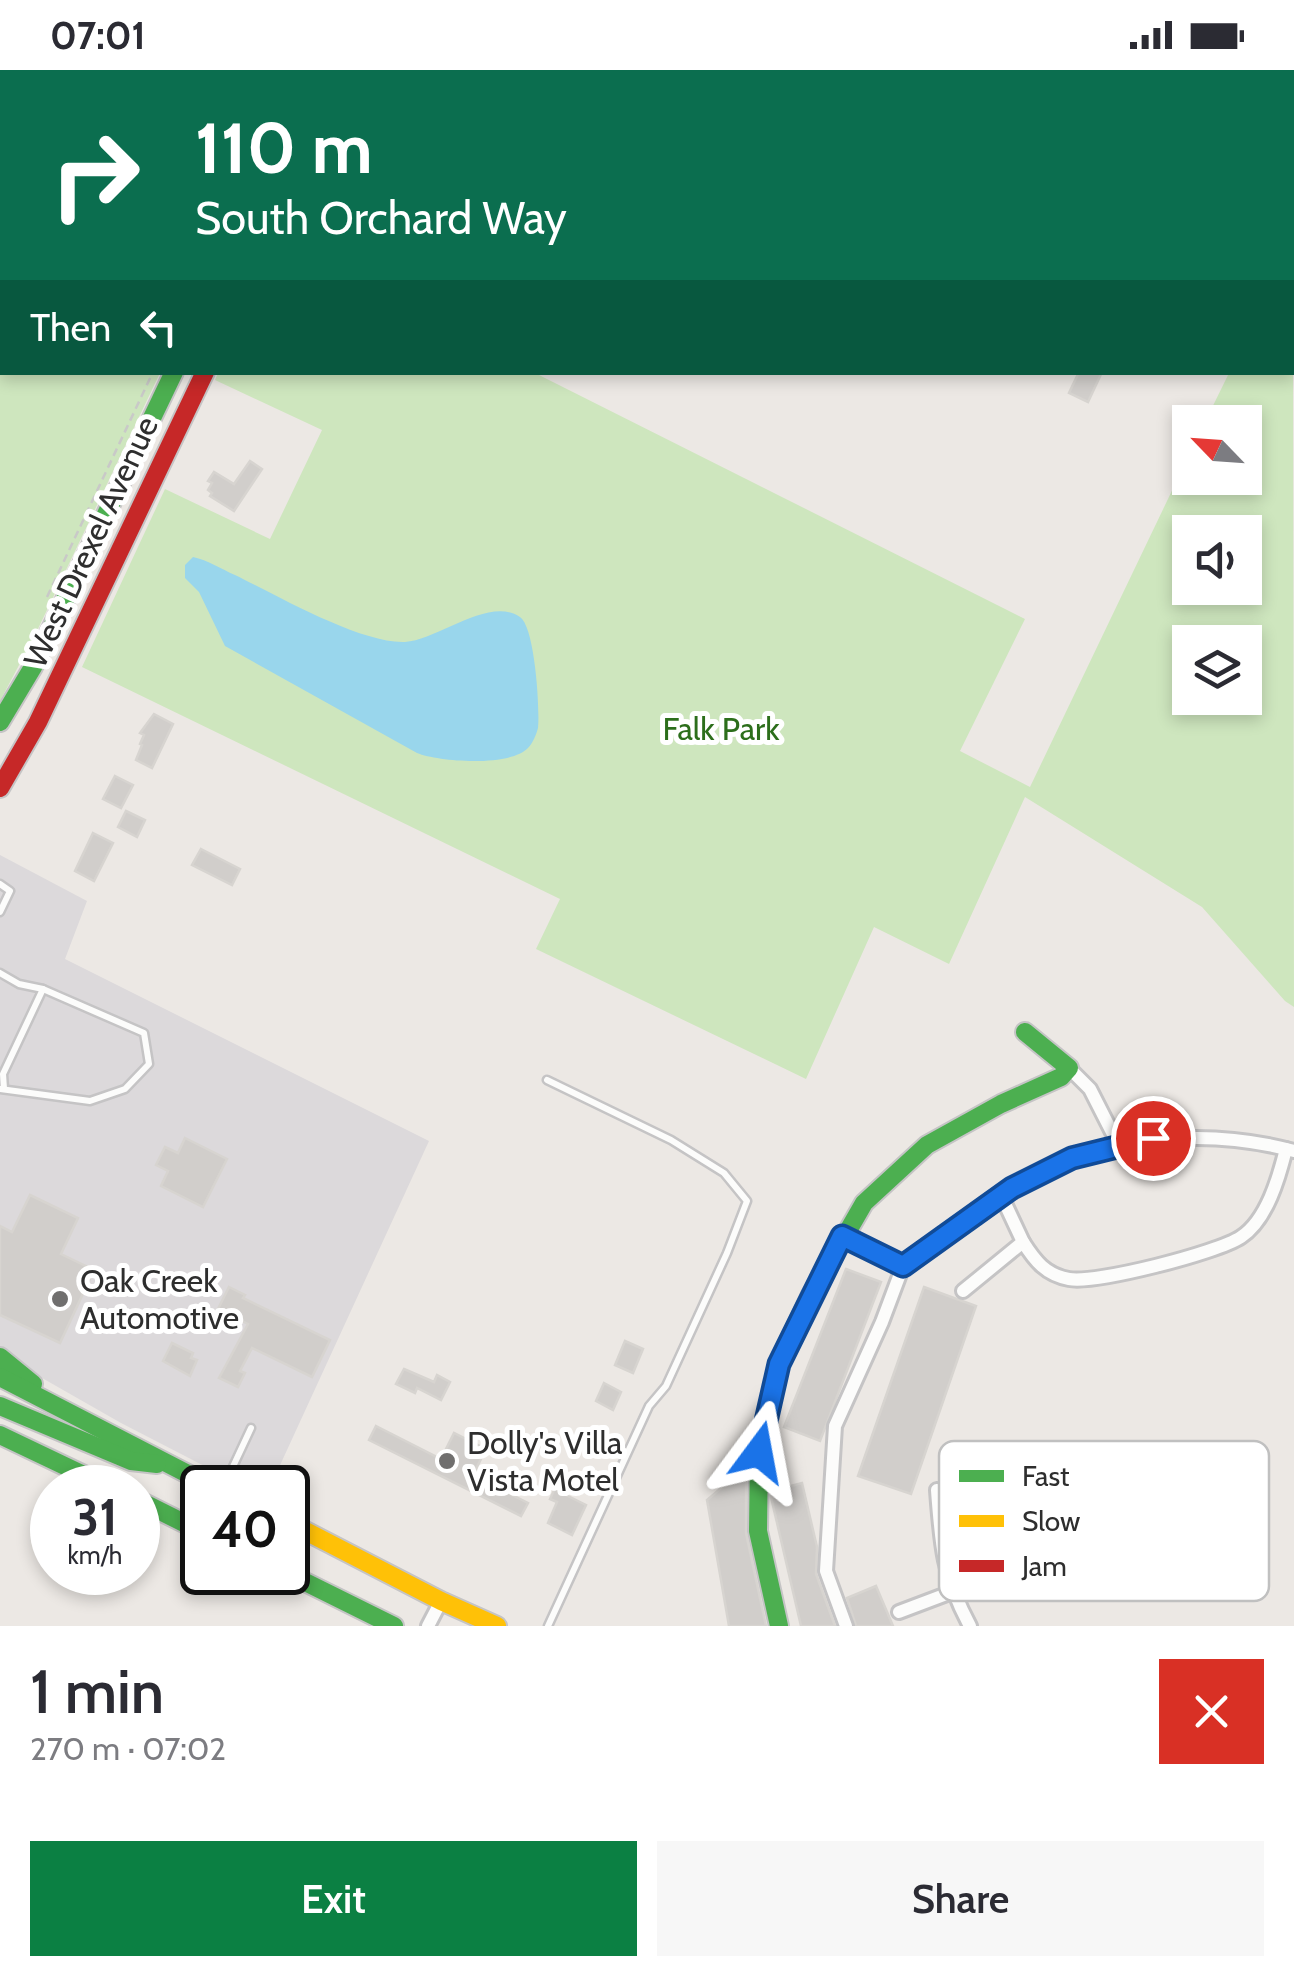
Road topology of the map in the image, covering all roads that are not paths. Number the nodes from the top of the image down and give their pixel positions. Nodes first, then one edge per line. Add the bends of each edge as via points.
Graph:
1 (173, 375) edge
2 (204, 375) edge
3 (154, 416) junction
4 (178, 428) junction
5 (1, 722) edge
6 (0, 788) edge
7 (0, 884) edge
8 (0, 912) edge
9 (0, 973) edge
10 (43, 988) junction
11 (1026, 1032) dead end
12 (1069, 1068) junction
13 (547, 1080) dead end
14 (2, 1089) edge
15 (1119, 1146) junction
16 (1290, 1150) edge
17 (1001, 1195) junction
18 (842, 1236) junction
19 (1022, 1242) junction
20 (903, 1266) junction
21 (963, 1291) dead end
22 (0, 1356) edge
23 (0, 1377) edge
24 (0, 1406) edge
25 (62, 1408) junction
26 (251, 1428) dead end
27 (0, 1434) edge
28 (64, 1465) edge
29 (169, 1465) junction
30 (234, 1465) edge
31 (180, 1470) edge
32 (937, 1490) dead end
33 (939, 1516) edge
34 (310, 1533) edge
35 (310, 1584) edge
36 (939, 1597) edge
37 (441, 1601) junction
38 (957, 1601) edge
39 (898, 1612) dead end
40 (394, 1626) edge
41 (428, 1626) edge
42 (497, 1626) edge
43 (548, 1626) edge
44 (780, 1626) edge
45 (846, 1626) edge
46 (970, 1626) edge

1 - 3 street, West Drexel Avenue
2 - 4 street, West Drexel Avenue
3 - 4 lane
3 - 5 street, West Drexel Avenue
4 - 6 street, West Drexel Avenue
7 - 8 lane via 10,891
9 - 10 lane
10 - 14 lane
10 - 14 lane via 144,1034 149,1064 124,1090 90,1101
11 - 12 street
12 - 15 street via 1090,1089
12 - 18 street via 927,1146 864,1203
13 - 43 lane via 670,1140 724,1173 747,1201 666,1386 649,1406
15 - 16 street via 1153,1138 1252,1140
15 - 17 street via 1072,1158
16 - 19 street via 1258,1218 1242,1237 1206,1251 1089,1281 1054,1275 1036,1264
17 - 19 street
17 - 20 street
18 - 20 street
18 - 44 street via 779,1364 759,1452 758,1531
19 - 21 street
20 - 45 street via 834,1426 826,1571
22 - 25 street
23 - 25 street
24 - 29 street via 131,1461
25 - 29 street
26 - 30 lane
27 - 28 street
29 - 31 street
32 - 33 street
34 - 37 street
35 - 40 street
36 - 39 street
37 - 41 street
37 - 42 street
38 - 46 street

